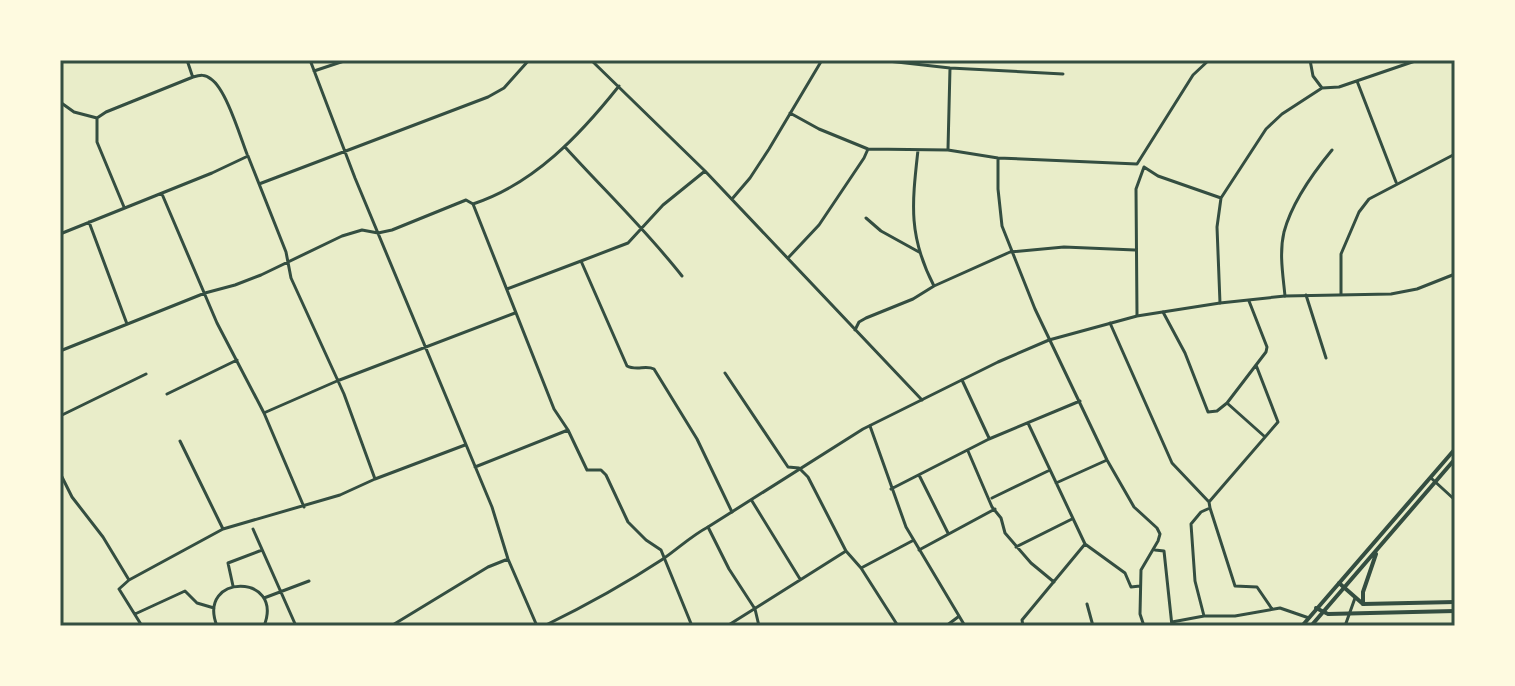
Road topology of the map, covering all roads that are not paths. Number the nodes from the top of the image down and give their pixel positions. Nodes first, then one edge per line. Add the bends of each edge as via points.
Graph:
1 (187, 60) edge
2 (310, 60) edge
3 (347, 60) edge
4 (529, 60) edge
5 (591, 60) edge
6 (822, 60) edge
7 (879, 60) edge
8 (1209, 60) edge
9 (1310, 60) edge
10 (1418, 60) edge
11 (950, 68) junction
12 (314, 71) junction
13 (1063, 74) dead end
14 (193, 77) junction
15 (1357, 81) junction
16 (619, 86) junction
17 (1322, 88) junction
18 (60, 102) edge
19 (790, 113) junction
20 (97, 118) junction
21 (565, 147) junction
22 (868, 149) junction
23 (918, 150) junction
24 (948, 150) junction
25 (1332, 150) dead end
26 (345, 152) junction
27 (1455, 154) edge
28 (248, 156) junction
29 (998, 158) junction
30 (1137, 164) junction
31 (1144, 167) junction
32 (705, 171) junction
33 (1396, 183) junction
34 (259, 184) junction
35 (161, 194) junction
36 (1221, 198) junction
37 (732, 199) junction
38 (473, 204) junction
39 (124, 207) junction
40 (866, 218) dead end
41 (89, 222) junction
42 (644, 228) junction
43 (378, 233) junction
44 (60, 234) edge
45 (1135, 250) junction
46 (919, 252) junction
47 (1010, 252) junction
48 (788, 258) junction
49 (581, 261) junction
50 (288, 263) junction
51 (1455, 274) edge
52 (682, 276) dead end
53 (934, 286) junction
54 (507, 289) junction
55 (205, 293) junction
56 (1341, 294) junction
57 (1306, 295) junction
58 (1285, 296) junction
59 (1249, 300) junction
60 (1220, 303) junction
61 (1163, 312) junction
62 (515, 313) junction
63 (1137, 316) junction
64 (1110, 323) junction
65 (127, 324) junction
66 (855, 330) junction
67 (1049, 340) junction
68 (425, 347) junction
69 (60, 351) edge
70 (1326, 358) dead end
71 (237, 360) junction
72 (1255, 365) junction
73 (725, 373) dead end
74 (146, 374) dead end
75 (962, 380) junction
76 (337, 381) junction
77 (167, 394) dead end
78 (922, 400) junction
79 (1080, 401) junction
80 (1227, 403) junction
81 (264, 413) junction
82 (60, 416) edge
83 (1028, 423) junction
84 (870, 426) junction
85 (568, 430) junction
86 (1264, 436) junction
87 (989, 439) junction
88 (180, 441) dead end
89 (465, 445) junction
90 (1455, 449) edge
91 (968, 450) junction
92 (1455, 459) edge
93 (1107, 460) junction
94 (475, 467) junction
95 (799, 468) junction
96 (1050, 470) junction
97 (60, 473) edge
98 (919, 475) junction
99 (1431, 478) junction
100 (375, 479) junction
101 (1436, 482) junction
102 (1056, 483) junction
103 (890, 489) junction
104 (990, 498) junction
105 (751, 499) junction
106 (1455, 500) edge
107 (1210, 505) junction
108 (304, 507) junction
109 (995, 509) junction
110 (732, 512) junction
111 (1072, 519) junction
112 (708, 527) junction
113 (223, 529) junction
114 (253, 529) dead end
115 (948, 534) junction
116 (912, 541) junction
117 (1085, 544) junction
118 (1016, 547) junction
119 (262, 550) junction
120 (919, 550) junction
121 (1153, 550) junction
122 (846, 551) junction
123 (1376, 552) junction
124 (665, 557) junction
125 (508, 559) junction
126 (861, 568) junction
127 (800, 579) junction
128 (129, 580) junction
129 (309, 581) dead end
130 (1054, 582) junction
131 (1339, 583) junction
132 (233, 586) junction
133 (1140, 586) junction
134 (1345, 590) junction
135 (281, 592) junction
136 (264, 598) junction
137 (1355, 598) junction
138 (1455, 602) edge
139 (1417, 603) junction
140 (1087, 604) dead end
141 (1363, 604) junction
142 (214, 608) junction
143 (1316, 608) junction
144 (755, 609) junction
145 (1272, 610) junction
146 (1455, 611) edge
147 (1417, 612) junction
148 (1322, 613) junction
149 (1349, 613) junction
150 (135, 614) junction
151 (1204, 616) junction
152 (958, 617) junction
153 (1309, 618) junction
154 (1172, 624) edge
155 (142, 626) edge
156 (217, 626) edge
157 (264, 626) edge
158 (296, 626) edge
159 (391, 626) edge
160 (537, 626) edge
161 (544, 626) edge
162 (692, 626) edge
163 (727, 626) edge
164 (759, 626) edge
165 (898, 626) edge
166 (946, 626) edge
167 (965, 626) edge
168 (1023, 626) edge
169 (1093, 626) edge
170 (1144, 626) edge
171 (1302, 626) edge
172 (1311, 626) edge
173 (1345, 626) edge

1 - 14 street
2 - 12 street
3 - 12 street
4 - 26 street via 504,88 488,97
5 - 16 street
6 - 19 street
7 - 11 street
8 - 30 street via 1193,75
9 - 17 street
10 - 15 street
11 - 13 street
11 - 24 street
12 - 26 street
14 - 20 street
14 - 28 street via 215,81
15 - 17 street
15 - 33 street
16 - 21 street
16 - 32 street
17 - 36 street via 1266,129
18 - 20 street
19 - 22 street
19 - 37 street
20 - 39 street via 97,142
21 - 38 street via 509,190
21 - 42 street
22 - 23 street
22 - 48 street via 819,225
23 - 24 street
23 - 46 street via 912,208
24 - 29 street
25 - 58 street via 1295,205 1284,233
26 - 34 street
26 - 43 street
27 - 33 street
28 - 34 street
28 - 35 street
29 - 30 street
29 - 47 street via 1002,226
30 - 31 street
31 - 36 street
31 - 45 street via 1136,189
32 - 37 street
32 - 42 street
33 - 56 street via 1369,199 1359,212 1341,254
34 - 50 street
35 - 39 street
35 - 55 street
36 - 60 street
37 - 48 street
38 - 43 street via 466,200
38 - 54 street
39 - 41 street
40 - 46 street
41 - 44 street
41 - 65 street
42 - 49 street via 622,247
42 - 52 street
43 - 50 street via 362,230 342,236
43 - 68 street
45 - 47 street via 1064,247
45 - 63 street
46 - 53 street
47 - 53 street
47 - 67 street
48 - 66 street
49 - 54 street
49 - 110 street via 627,366 654,369 697,439
50 - 55 street
50 - 76 street
51 - 56 street via 1391,294
53 - 66 street via 866,318
54 - 62 street
55 - 65 street
55 - 71 street
56 - 57 street
57 - 58 street
57 - 70 street
58 - 59 street
59 - 60 street
59 - 72 street via 1267,347
60 - 61 street
61 - 63 street
61 - 80 street via 1208,412
62 - 68 street
62 - 85 street via 554,409
63 - 64 street
64 - 67 street
64 - 107 street via 1172,463
65 - 69 street
66 - 78 street
67 - 75 street
67 - 79 street
68 - 76 street
68 - 89 street
71 - 77 street
71 - 81 street
72 - 80 street
72 - 86 street via 1278,419
73 - 95 street via 788,467
74 - 82 street
75 - 78 street
75 - 87 street
76 - 81 street
76 - 100 street
78 - 84 street
79 - 83 street
79 - 93 street
80 - 86 street
81 - 108 street
83 - 87 street
83 - 96 street
84 - 95 street
84 - 103 street
85 - 94 street
85 - 124 street via 587,470 606,475 628,522
86 - 107 street
87 - 91 street
88 - 113 street
89 - 94 street
89 - 100 street
90 - 99 main road
91 - 98 street
91 - 104 street
92 - 101 main road
93 - 102 street
93 - 121 street via 1134,507 1157,528 1160,534
94 - 125 street
95 - 105 street
95 - 122 street
96 - 102 street
96 - 104 street
97 - 128 street
98 - 103 street
98 - 115 street
99 - 101 street
99 - 131 main road
100 - 108 street
101 - 106 street
101 - 123 main road
102 - 111 street
103 - 116 street
104 - 109 street
105 - 110 street
105 - 127 street
107 - 145 street via 1235,586 1257,587
107 - 151 street via 1191,524 1195,581
108 - 113 street
109 - 115 street
109 - 118 street
110 - 112 street
111 - 117 street
111 - 118 street
112 - 124 street
112 - 144 street
113 - 128 street
114 - 119 street
115 - 120 street
116 - 120 street
116 - 126 street
117 - 130 street
117 - 133 street via 1125,573 1131,587
118 - 130 street
119 - 132 street via 228,563
119 - 135 street
120 - 152 street
121 - 133 street via 1141,570
121 - 154 street via 1164,551
122 - 126 street
122 - 127 street
123 - 134 main road
123 - 141 main road
124 - 161 street
124 - 162 street
125 - 159 street
125 - 160 street
126 - 165 street
127 - 144 street
128 - 150 street via 119,589
129 - 135 street
130 - 168 street via 1022,620
131 - 134 main road
131 - 143 main road
132 - 136 street via 253,588
132 - 142 street via 220,594
133 - 170 street
134 - 137 main road
134 - 148 main road
135 - 136 street
135 - 158 street
136 - 157 street
137 - 141 main road
137 - 149 street
138 - 139 main road
139 - 141 main road
139 - 147 main road
140 - 169 street
142 - 150 street via 182,591
142 - 156 street
143 - 148 main road
143 - 153 main road
144 - 163 street
144 - 164 street
145 - 151 street
145 - 153 street
146 - 147 main road
147 - 149 main road
148 - 149 main road
148 - 172 main road
149 - 173 street
150 - 155 street
151 - 154 street
152 - 166 street
152 - 167 street
153 - 171 main road

